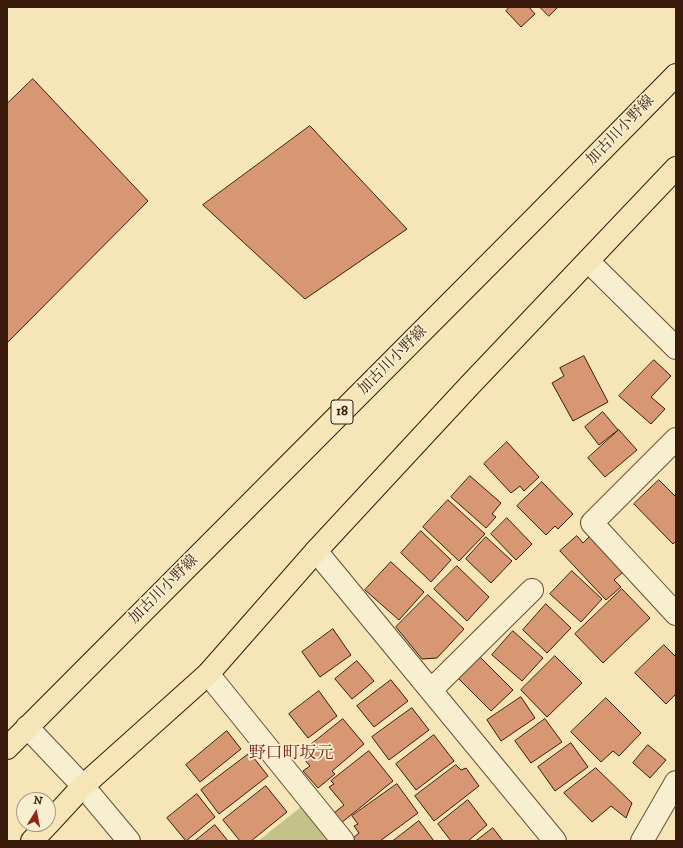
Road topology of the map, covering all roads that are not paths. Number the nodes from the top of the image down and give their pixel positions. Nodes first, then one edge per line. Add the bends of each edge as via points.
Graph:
1 (676, 75) edge
2 (676, 168) edge
3 (588, 261) junction
4 (676, 348) edge
5 (676, 439) edge
6 (316, 551) junction
7 (532, 590) dead end
8 (676, 614) edge
9 (208, 674) junction
10 (431, 690) junction
11 (27, 727) junction
12 (7, 748) edge
13 (676, 782) edge
14 (83, 786) junction
15 (56, 815) edge
16 (40, 832) edge
17 (32, 841) edge
18 (129, 841) edge
19 (343, 841) edge
20 (555, 841) edge
21 (642, 841) edge

1 - 11 main road, 加古川小野線 / 18
2 - 3 main road
3 - 4 street
3 - 6 main road
5 - 8 street via 592,523
6 - 9 main road
6 - 10 street
7 - 10 street
9 - 14 main road
9 - 19 street
10 - 20 street
11 - 12 main road, 加古川小野線 / 18
11 - 14 street
13 - 21 street
14 - 15 main road
14 - 18 street
16 - 17 main road

